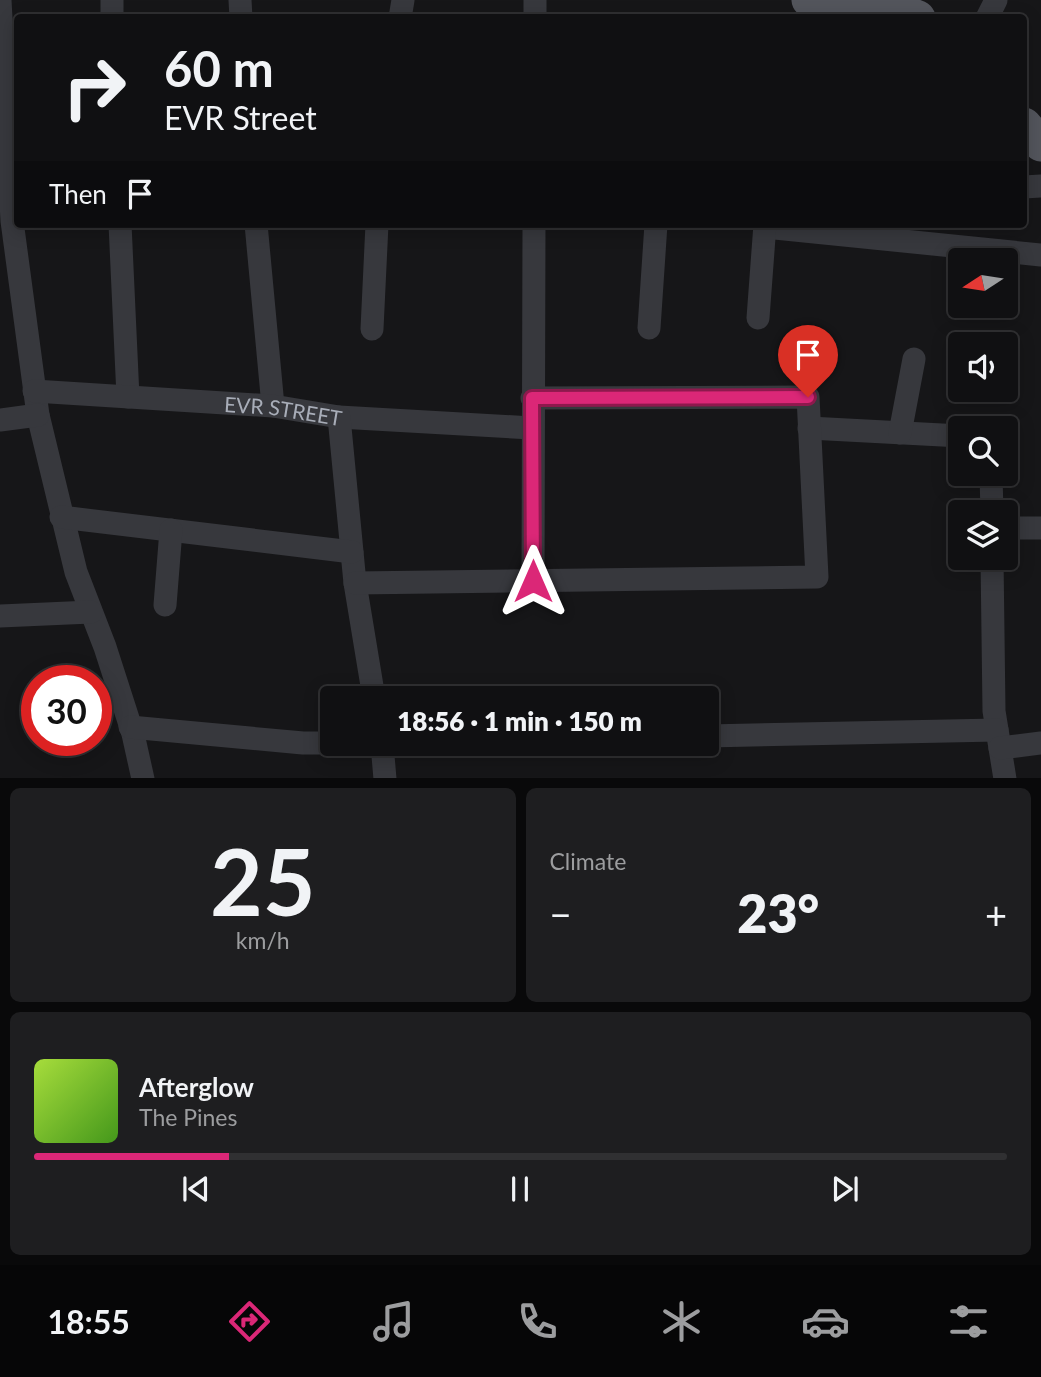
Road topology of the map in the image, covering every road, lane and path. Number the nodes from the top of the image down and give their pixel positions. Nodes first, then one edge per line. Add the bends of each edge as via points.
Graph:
1 (0, 0) edge
2 (809, 0) edge
3 (875, 0) edge
4 (849, 14) edge
5 (908, 14) edge
6 (1027, 101) edge
7 (1041, 116) edge
8 (1027, 128) edge
9 (1041, 144) edge
10 (120, 228) edge
11 (256, 228) edge
12 (377, 228) edge
13 (534, 228) edge
14 (656, 228) edge
15 (765, 228) edge
16 (793, 228) edge
17 (1041, 255) edge
18 (758, 318) dead end
19 (649, 328) dead end
20 (372, 329) dead end
21 (914, 359) dead end
22 (34, 391) junction
23 (128, 397) junction
24 (532, 398) junction
25 (273, 406) junction
26 (37, 415) junction
27 (339, 417) junction
28 (0, 420) edge
29 (532, 428) junction
30 (809, 428) junction
31 (900, 433) junction
32 (948, 435) edge
33 (61, 517) junction
34 (1018, 528) edge
35 (1041, 528) edge
36 (171, 530) junction
37 (352, 552) junction
38 (992, 570) edge
39 (533, 581) junction
40 (355, 583) junction
41 (165, 605) dead end
42 (91, 612) junction
43 (0, 616) edge
44 (372, 686) edge
45 (130, 727) junction
46 (719, 736) edge
47 (998, 739) junction
48 (320, 743) edge
49 (1041, 743) edge
50 (383, 756) edge
51 (143, 778) edge
52 (386, 778) edge
53 (1005, 778) edge

1 - 22 street via 12,222
2 - 4 main road
3 - 5 main road
6 - 7 main road
8 - 9 main road
10 - 23 street
11 - 25 street
12 - 20 street
13 - 24 street
14 - 19 street
15 - 18 street
16 - 17 street
21 - 31 street
22 - 23 street, EVR STREET
22 - 26 street
23 - 25 street, EVR STREET
24 - 29 street
24 - 30 street via 808,397
25 - 27 street, EVR STREET
26 - 28 street
26 - 33 street
27 - 29 street, EVR STREET
27 - 37 street
29 - 39 street
30 - 31 street
30 - 39 street via 817,577
31 - 32 street
33 - 36 street
33 - 42 street
34 - 35 street
36 - 37 street
36 - 41 street
37 - 40 street
38 - 47 street
39 - 40 street
40 - 44 street
42 - 43 street
42 - 45 street
45 - 48 street
45 - 51 street
46 - 47 street
47 - 49 street
47 - 53 street
50 - 52 street

